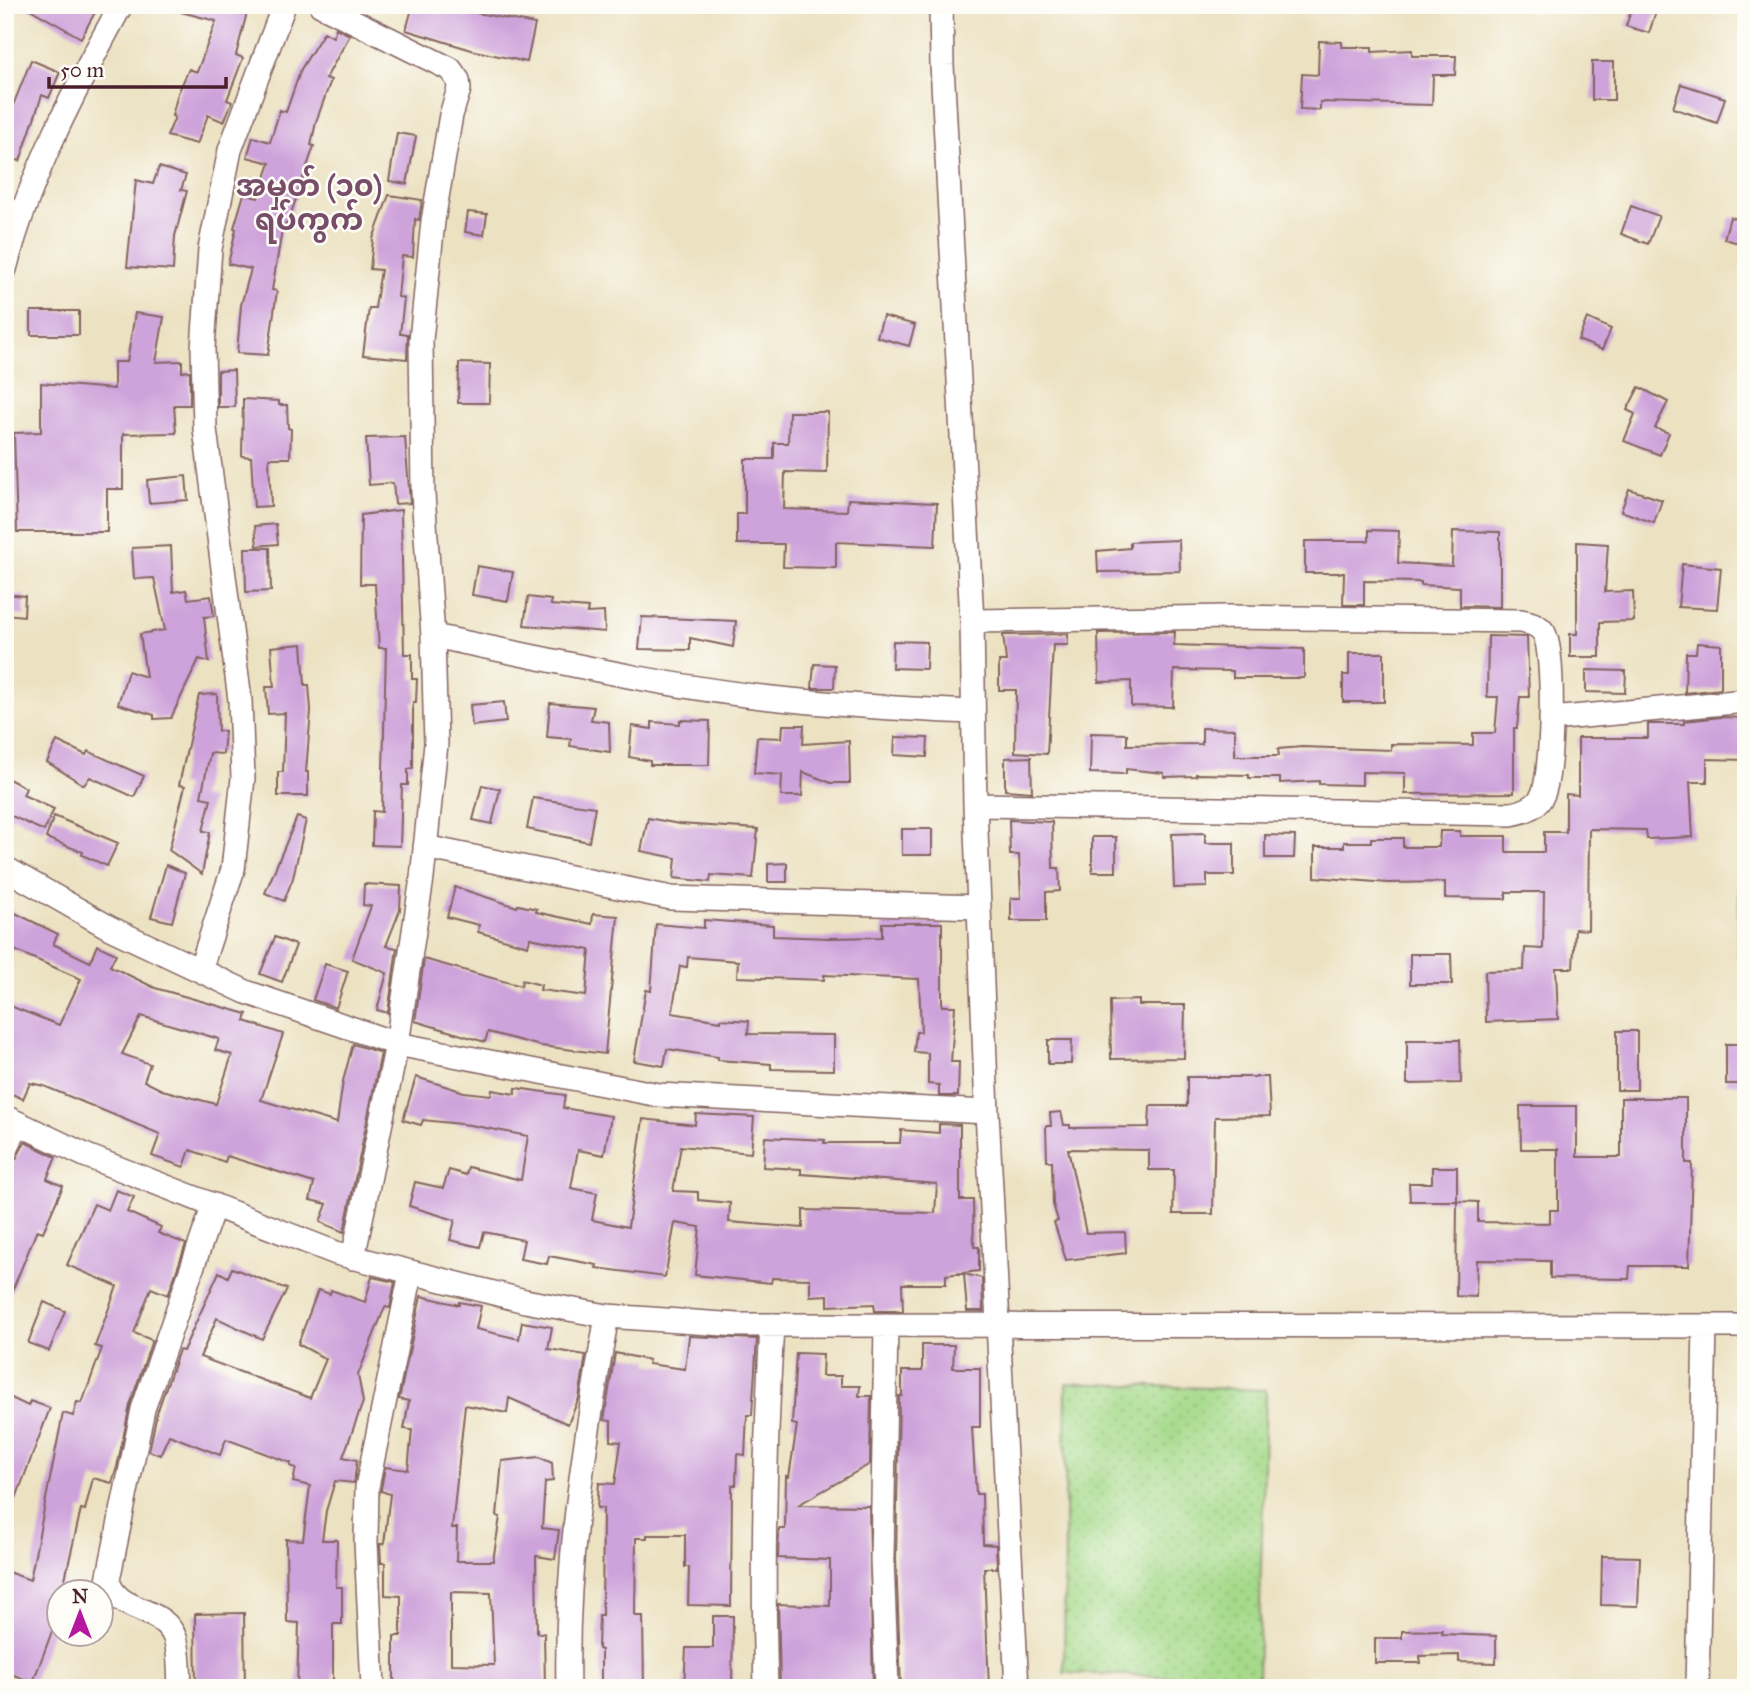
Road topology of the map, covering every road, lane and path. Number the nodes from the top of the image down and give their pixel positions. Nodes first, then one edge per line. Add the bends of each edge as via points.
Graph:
1 (121, 5) edge
2 (284, 5) edge
3 (321, 5) edge
4 (942, 5) edge
5 (5, 269) edge
6 (972, 621) junction
7 (433, 636) junction
8 (1746, 701) edge
9 (973, 712) junction
10 (1551, 719) junction
11 (975, 805) junction
12 (425, 847) junction
13 (5, 868) edge
14 (979, 907) junction
15 (200, 970) junction
16 (397, 1044) junction
17 (988, 1112) junction
18 (11, 1120) edge
19 (5, 1153) edge
20 (214, 1205) junction
21 (353, 1258) junction
22 (411, 1273) junction
23 (607, 1316) junction
24 (772, 1325) junction
25 (886, 1325) junction
26 (999, 1326) junction
27 (1705, 1326) junction
28 (1746, 1326) edge
29 (180, 1688) edge
30 (373, 1688) edge
31 (568, 1688) edge
32 (766, 1688) edge
33 (887, 1688) edge
34 (1017, 1688) edge
35 (1698, 1688) edge

1 - 5 street via 63,112 19,216
2 - 15 street via 229,150 210,248 203,348 205,429 240,700 243,778 233,869
3 - 7 street via 450,69 458,80 433,221 421,340 423,494
4 - 6 street
6 - 9 street
6 - 10 street via 1229,617 1521,621 1536,625 1549,647
7 - 9 street via 634,677 760,696 885,709
7 - 12 street via 436,744
8 - 10 street
9 - 11 street
10 - 11 street via 1544,794 1525,811 1511,814
11 - 14 street
12 - 14 street via 671,898
12 - 16 street
13 - 15 street via 110,928
14 - 17 street
15 - 16 street via 246,992
16 - 17 street via 659,1095
16 - 21 street
17 - 26 street
18 - 19 street
18 - 20 street via 87,1156
20 - 21 street
20 - 29 street via 143,1409 108,1580 120,1601 164,1622 175,1638
21 - 22 street
22 - 23 street
22 - 30 street via 367,1487
23 - 24 street
23 - 31 street via 583,1447 574,1531
24 - 25 street
24 - 32 street via 765,1445
25 - 26 street
25 - 33 street via 882,1559
26 - 27 street
26 - 34 street
27 - 28 street
27 - 35 street

